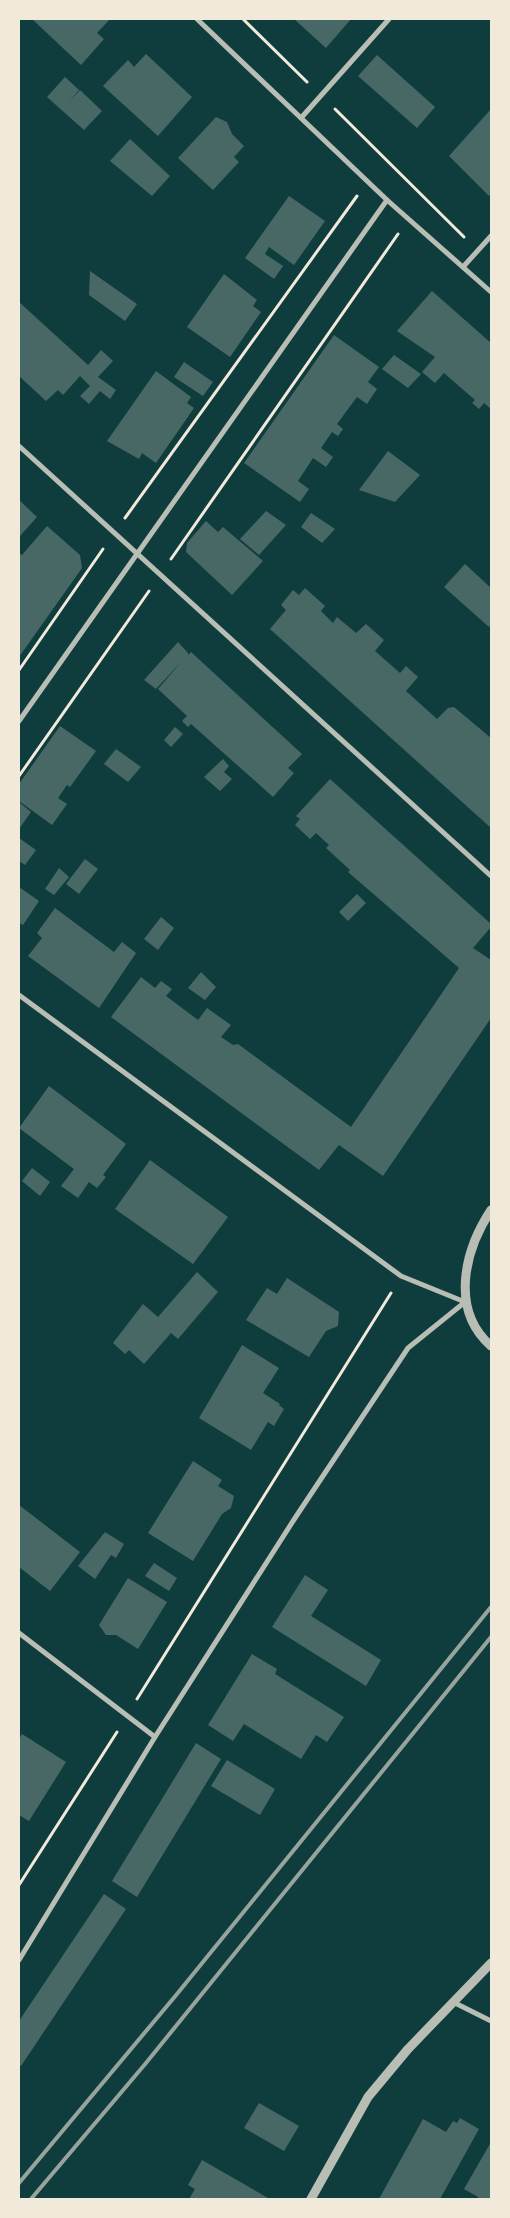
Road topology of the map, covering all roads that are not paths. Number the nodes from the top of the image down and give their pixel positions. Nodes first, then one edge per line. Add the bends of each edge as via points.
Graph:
1 (197, 19) edge
2 (389, 19) edge
3 (301, 118) junction
4 (387, 200) junction
5 (491, 236) edge
6 (463, 267) junction
7 (491, 292) edge
8 (19, 446) edge
9 (136, 553) junction
10 (19, 721) edge
11 (491, 876) edge
12 (19, 995) edge
13 (491, 1210) edge
14 (465, 1302) junction
15 (491, 1346) edge
16 (19, 1633) edge
17 (155, 1737) junction
18 (19, 1960) edge
19 (491, 1963) edge
20 (455, 2003) junction
21 (491, 2020) edge
22 (311, 2199) edge

1 - 3 street
2 - 3 street
3 - 4 street
4 - 6 street
4 - 9 street
5 - 6 street
6 - 7 street
8 - 9 street
9 - 10 street
9 - 11 street
12 - 14 street via 401,1276
13 - 14 street via 480,1227 471,1254 465,1279
14 - 15 street via 481,1337
14 - 17 street via 408,1348 294,1518
16 - 17 street
17 - 18 street
19 - 20 street
20 - 21 street
20 - 22 street via 408,2049 368,2097

